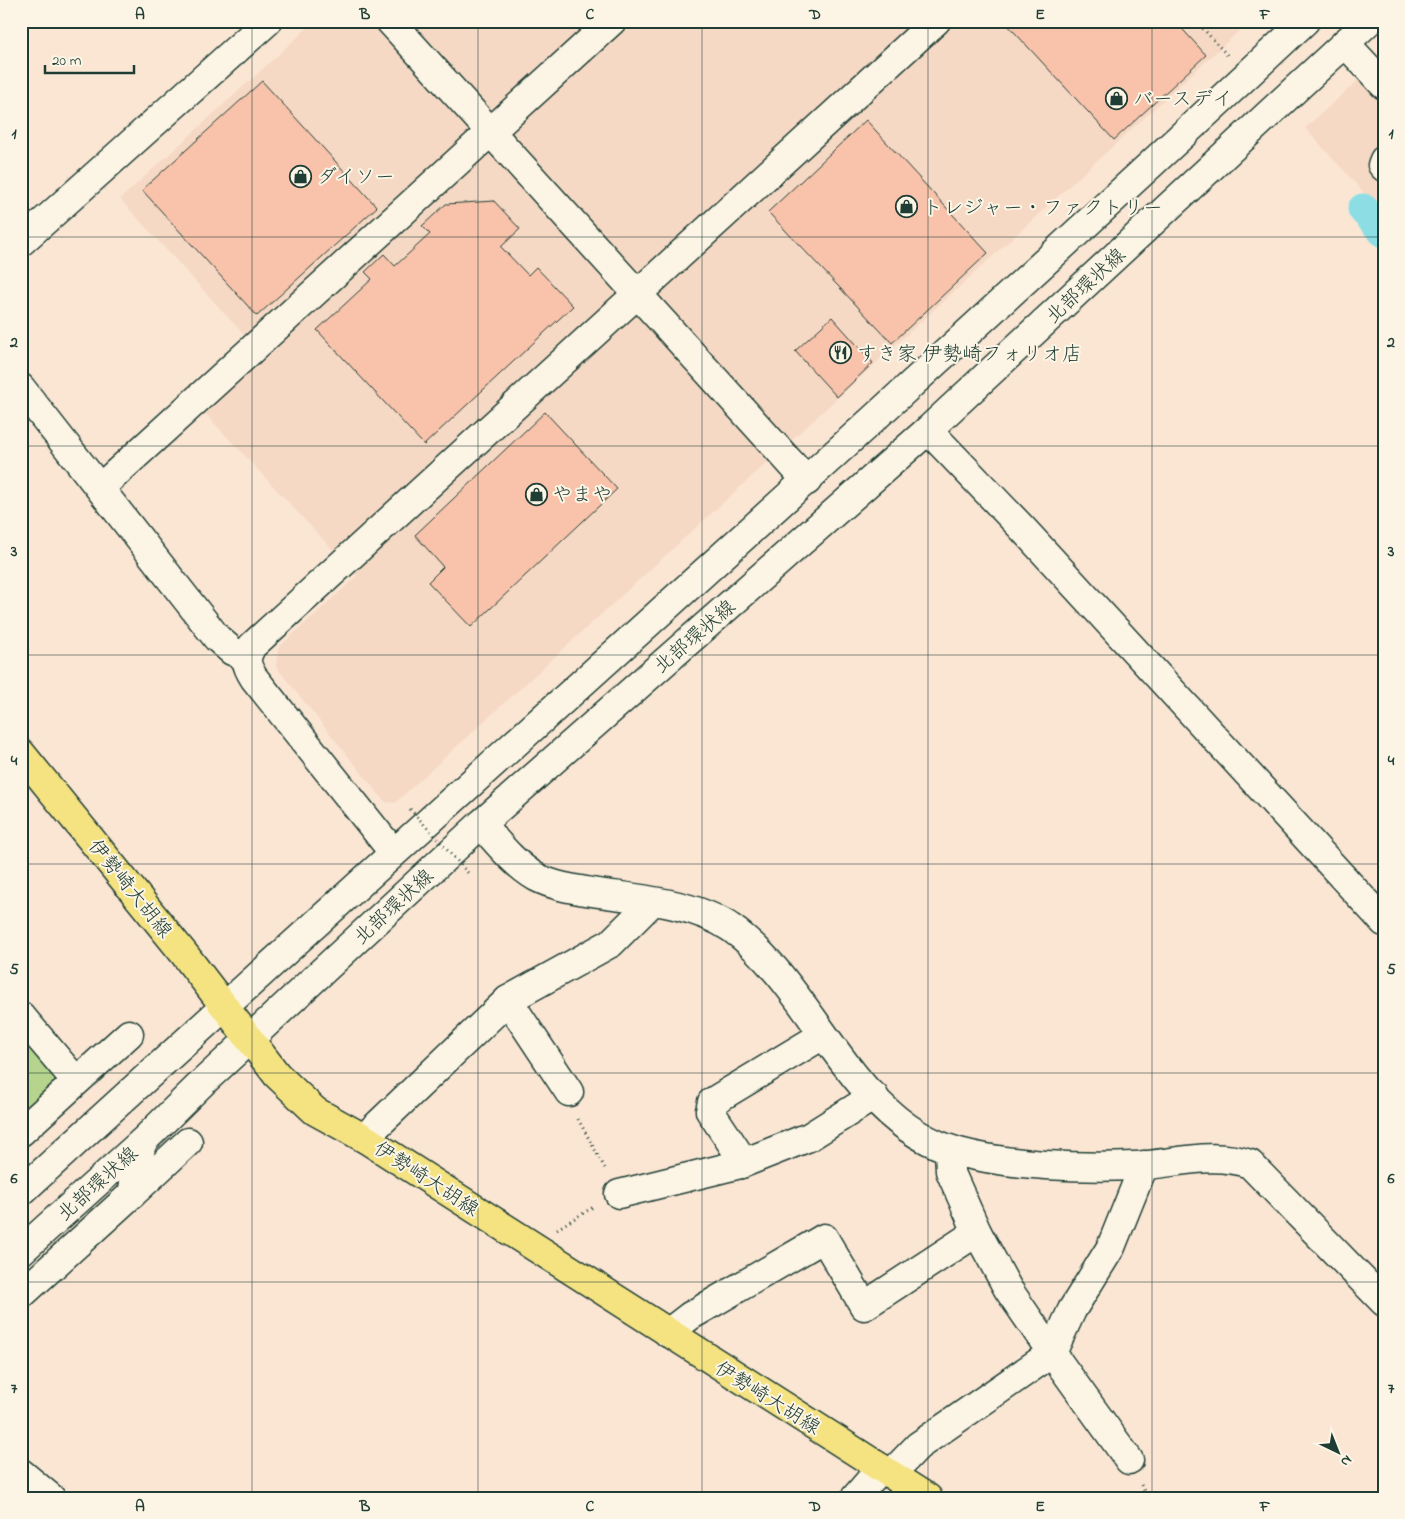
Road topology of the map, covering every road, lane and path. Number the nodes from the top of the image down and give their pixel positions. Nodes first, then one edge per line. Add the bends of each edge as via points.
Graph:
1 (268, 21) edge
2 (390, 21) edge
3 (612, 21) edge
4 (936, 21) edge
5 (1196, 21) edge
6 (1305, 21) edge
7 (1369, 21) edge
8 (1345, 43) junction
9 (1247, 76) junction
10 (1384, 85) edge
11 (490, 132) junction
12 (1384, 160) edge
13 (1384, 167) edge
14 (25, 229) edge
15 (640, 294) junction
16 (21, 388) edge
17 (928, 430) junction
18 (807, 481) junction
19 (101, 487) junction
20 (246, 657) junction
21 (21, 752) edge
22 (410, 810) dead end
23 (480, 824) junction
24 (393, 852) junction
25 (469, 874) dead end
26 (652, 902) junction
27 (1384, 922) edge
28 (508, 1000) junction
29 (225, 1007) junction
30 (21, 1016) edge
31 (129, 1034) dead end
32 (823, 1035) junction
33 (248, 1041) junction
34 (76, 1081) junction
35 (569, 1092) joint
36 (874, 1096) junction
37 (21, 1132) edge
38 (364, 1138) junction
39 (142, 1142) junction
40 (188, 1142) dead end
41 (949, 1149) junction
42 (741, 1164) junction
43 (1144, 1165) junction
44 (21, 1192) edge
45 (132, 1194) junction
46 (619, 1194) junction
47 (977, 1232) junction
48 (21, 1251) edge
49 (542, 1252) junction
50 (21, 1295) edge
51 (1384, 1302) edge
52 (668, 1333) junction
53 (1052, 1353) junction
54 (1129, 1460) dead end
55 (886, 1471) junction
56 (21, 1473) edge
57 (51, 1498) edge
58 (855, 1498) edge
59 (928, 1498) edge

1 - 14 street
2 - 11 street
3 - 11 street
4 - 15 street
5 - 9 path
6 - 9 street, 北部環状線
7 - 8 street, 北部環状線
8 - 10 street
8 - 17 street, 北部環状線
9 - 18 street, 北部環状線
11 - 15 street
11 - 19 street
12 - 13 street
15 - 18 street
15 - 20 street via 252,646
16 - 19 street
17 - 23 street, 北部環状線
17 - 27 street
18 - 24 street, 北部環状線
19 - 20 street via 217,638 232,652
20 - 24 street via 254,678
21 - 29 main road, 伊勢崎大胡線
22 - 25 path, bridge
23 - 26 street via 521,866 544,881
23 - 33 street, 北部環状線
24 - 29 street, 北部環状線
26 - 28 street via 611,943
26 - 32 street via 709,916 745,939 776,971
28 - 35 street
28 - 38 street
29 - 33 main road, 伊勢崎大胡線
29 - 44 street, 北部環状線
30 - 34 street
31 - 34 street
32 - 36 street via 849,1071
32 - 42 street via 712,1102 710,1111 740,1156
33 - 38 main road, 伊勢崎大胡線 via 276,1075 315,1111
33 - 39 street, 北部環状線
34 - 37 street
35 - 46 path via 575,1113
36 - 41 street via 897,1119
36 - 42 street via 809,1137
38 - 49 main road, 伊勢崎大胡線
39 - 45 street
39 - 48 street, 北部環状線
40 - 45 street
41 - 43 street via 1023,1162 1081,1166
41 - 47 street via 950,1171
42 - 46 street
43 - 51 street via 1220,1156 1250,1164
43 - 53 street via 1110,1248 1072,1310
45 - 50 street
46 - 49 path via 555,1230
47 - 52 street via 864,1306 824,1238 690,1316
47 - 53 street via 1008,1289
49 - 52 main road, 伊勢崎大胡線
52 - 55 main road, 伊勢崎大胡線
53 - 54 street
53 - 55 street
55 - 58 street
55 - 59 main road, 伊勢崎大胡線
56 - 57 street

